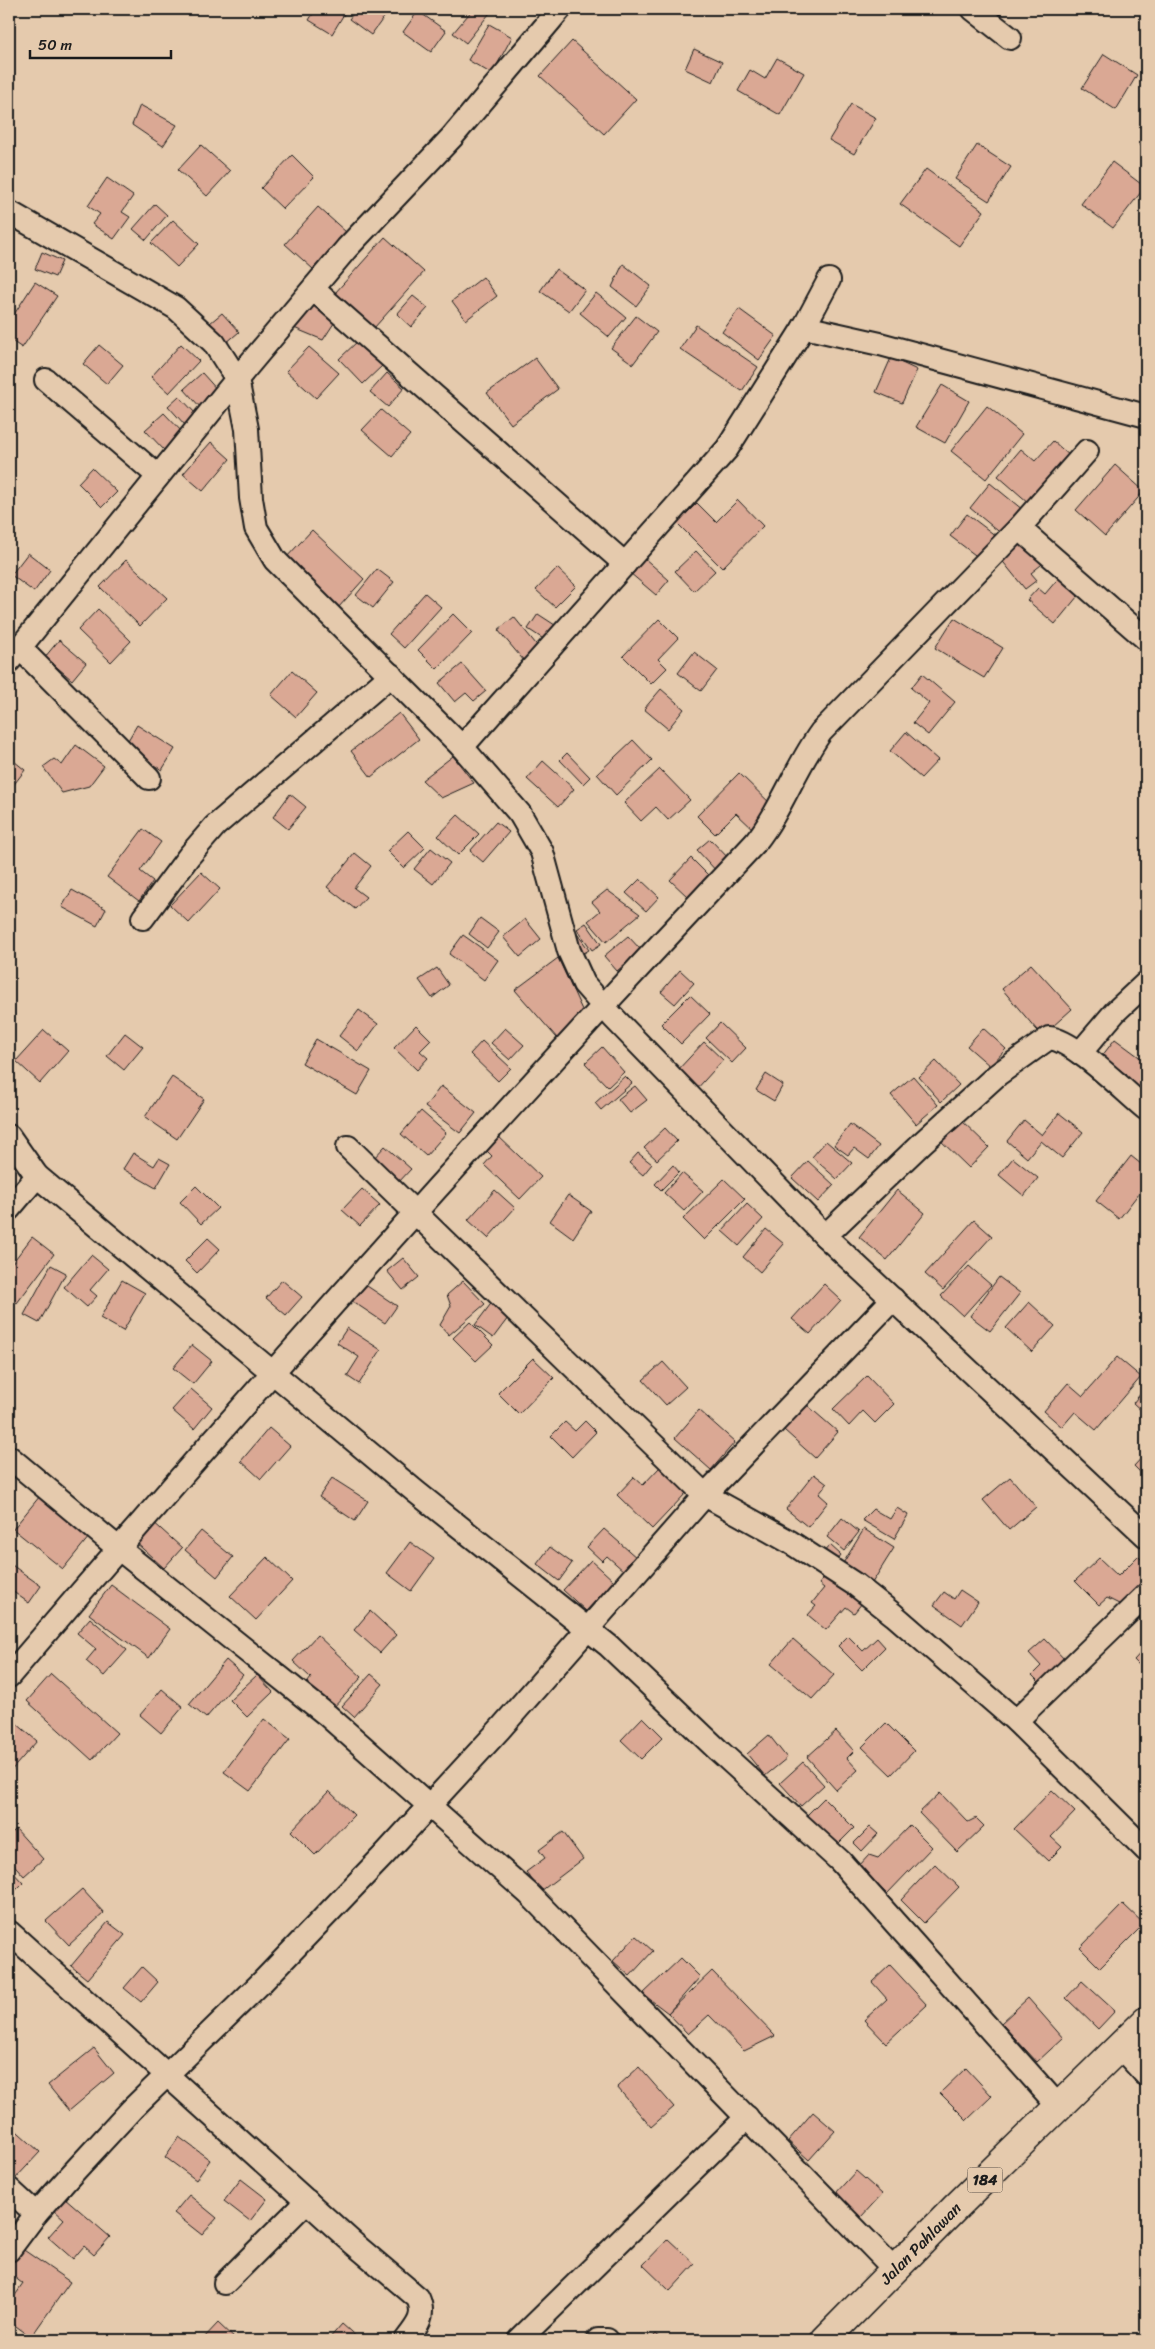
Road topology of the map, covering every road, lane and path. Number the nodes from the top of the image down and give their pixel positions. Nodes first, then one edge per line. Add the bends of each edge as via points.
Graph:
1 (560, 9) edge
2 (973, 9) edge
3 (1010, 38) dead end
4 (9, 212) edge
5 (829, 280) dead end
6 (313, 289) junction
7 (804, 327) junction
8 (237, 378) junction
9 (46, 380) dead end
10 (1146, 416) edge
11 (1087, 451) dead end
12 (158, 476) junction
13 (1019, 528) junction
14 (625, 564) junction
15 (1146, 639) edge
16 (14, 654) edge
17 (391, 675) junction
18 (462, 746) junction
19 (150, 778) dead end
20 (143, 918) dead end
21 (1146, 983) edge
22 (602, 1005) junction
23 (1080, 1053) junction
24 (1146, 1109) edge
25 (9, 1136) edge
26 (348, 1147) dead end
27 (38, 1176) junction
28 (9, 1209) edge
29 (417, 1212) junction
30 (825, 1236) junction
31 (893, 1299) junction
32 (272, 1374) junction
33 (9, 1457) edge
34 (705, 1495) junction
35 (1146, 1536) edge
36 (118, 1548) junction
37 (1146, 1595) edge
38 (587, 1628) junction
39 (9, 1676) edge
40 (1016, 1721) junction
41 (429, 1806) junction
42 (1146, 1850) edge
43 (9, 1932) edge
44 (1146, 2021) edge
45 (1120, 2047) junction
46 (167, 2074) junction
47 (1146, 2075) edge
48 (1059, 2108) junction
49 (747, 2117) junction
50 (9, 2189) edge
51 (307, 2201) junction
52 (36, 2214) junction
53 (9, 2250) edge
54 (895, 2270) junction
55 (225, 2283) dead end
56 (406, 2340) edge
57 (519, 2340) edge
58 (598, 2340) edge
59 (607, 2340) edge
60 (825, 2340) edge

1 - 6 street via 452,137
2 - 3 street
4 - 8 street via 176,308 214,343
5 - 7 street
6 - 8 street
6 - 14 street
7 - 10 street via 880,344
7 - 14 street via 727,449
8 - 12 street
8 - 17 street via 247,429 256,528 275,560
9 - 12 street
11 - 13 street
12 - 16 street
13 - 15 street
13 - 22 street via 821,732 807,751 767,828
14 - 18 street
16 - 19 street
17 - 18 street
17 - 20 street via 216,826 189,856
18 - 22 street via 520,814 542,852 569,951 584,984
21 - 23 street via 1115,1012
22 - 29 street
22 - 30 street
23 - 24 street
23 - 30 street via 1058,1039 1049,1038 1035,1047 990,1081
25 - 27 street
26 - 29 street
27 - 28 street
27 - 32 street
29 - 32 street
29 - 34 street
30 - 31 street
31 - 34 street
31 - 35 street
32 - 36 street
32 - 38 street
33 - 36 street
34 - 38 street
34 - 40 street via 790,1542 856,1586
36 - 39 street
36 - 41 street via 326,1715
37 - 40 street
38 - 41 street
38 - 48 street via 840,1861
40 - 42 street
41 - 46 street via 263,1981
41 - 49 street via 529,1894
43 - 46 street
44 - 45 main road, Jalan Pahlawan / 184
45 - 47 street
45 - 48 main road, Jalan Pahlawan / 184
46 - 51 street
46 - 52 street
48 - 54 main road, Jalan Pahlawan / 184
49 - 54 street
49 - 57 street
50 - 52 street
51 - 55 street
51 - 56 street via 418,2298 421,2319
52 - 53 street
54 - 60 main road, Jalan Pahlawan / 184
58 - 59 street

